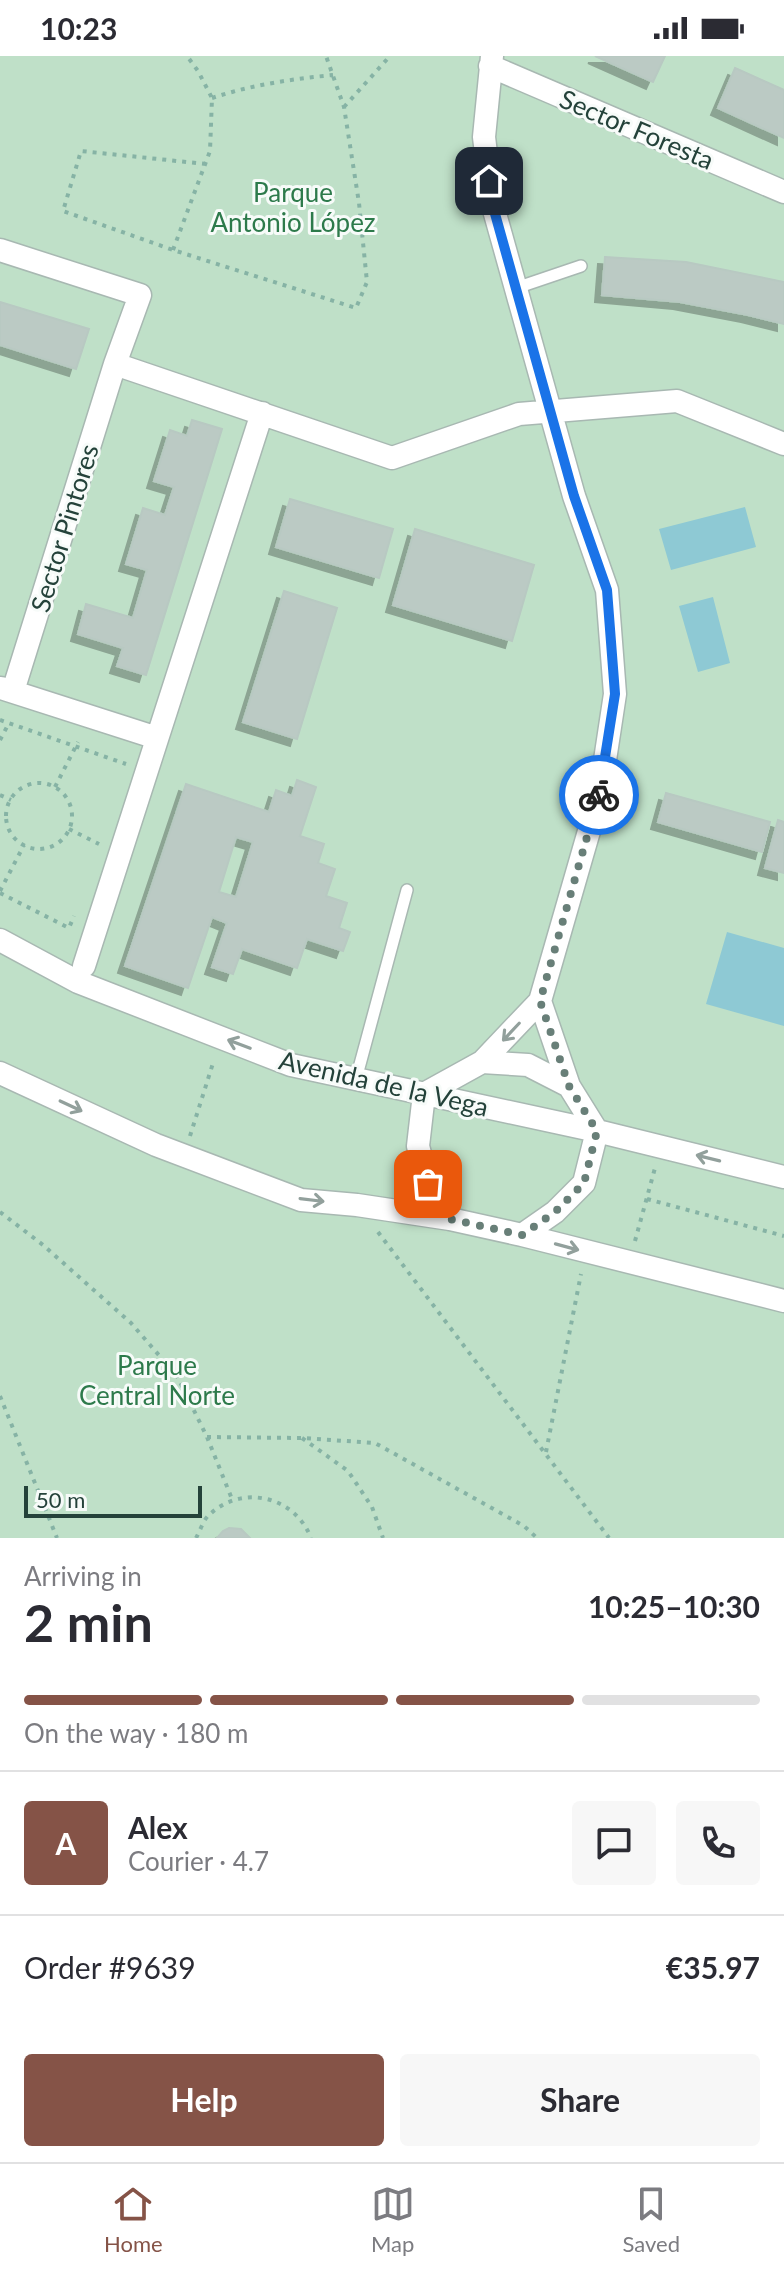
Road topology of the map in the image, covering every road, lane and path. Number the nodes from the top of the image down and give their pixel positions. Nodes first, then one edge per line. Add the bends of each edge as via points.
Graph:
1 (187, 56) edge
2 (326, 56) edge
3 (390, 56) edge
4 (491, 61) edge
5 (333, 75) junction
6 (212, 98) junction
7 (344, 107) junction
8 (206, 164) junction
9 (784, 192) edge
10 (0, 250) edge
11 (173, 250) junction
12 (581, 266) dead end
13 (516, 288) junction
14 (115, 364) junction
15 (550, 410) junction
16 (262, 413) junction
17 (784, 444) edge
18 (6, 689) edge
19 (0, 720) edge
20 (9, 723) junction
21 (157, 738) junction
22 (0, 740) edge
23 (76, 744) junction
24 (136, 767) dead end
25 (55, 787) junction
26 (0, 795) edge
27 (11, 800) junction
28 (69, 829) junction
29 (24, 845) junction
30 (119, 854) junction
31 (407, 890) dead end
32 (0, 892) edge
33 (75, 914) dead end
34 (0, 940) edge
35 (84, 966) dead end
36 (540, 1001) junction
37 (217, 1051) dead end
38 (482, 1062) junction
39 (0, 1073) edge
40 (356, 1079) junction
41 (569, 1086) junction
42 (424, 1094) junction
43 (597, 1131) junction
44 (661, 1147) junction
45 (184, 1156) junction
46 (784, 1177) edge
47 (647, 1199) junction
48 (357, 1205) junction
49 (0, 1212) edge
50 (450, 1219) junction
51 (522, 1235) junction
52 (784, 1236) edge
53 (586, 1252) junction
54 (628, 1263) junction
55 (784, 1301) edge
56 (0, 1396) edge
57 (207, 1437) junction
58 (302, 1438) junction
59 (546, 1452) junction
60 (232, 1499) junction
61 (57, 1538) edge
62 (196, 1538) edge
63 (311, 1538) edge
64 (383, 1538) edge
65 (537, 1538) edge
66 (609, 1538) edge

1 - 6 path
2 - 5 path
3 - 7 path
4 - 9 street, Sector Foresta
4 - 13 street via 485,150 492,203
5 - 6 path
5 - 7 path
6 - 8 path
7 - 11 path via 367,282 356,308
8 - 11 path
8 - 11 path via 81,151 63,211
10 - 14 street, Sector Pintores via 140,295
12 - 13 lane
13 - 15 street
14 - 16 street
14 - 18 street, Sector Pintores
15 - 16 street via 519,414 392,458
15 - 17 street via 677,401
15 - 36 street via 607,590 615,694 600,793
16 - 21 street
18 - 21 street, Sector Pintores
19 - 20 path
20 - 22 path
20 - 23 path
21 - 30 street
23 - 24 path
23 - 25 path
25 - 27 path via 35,783
25 - 28 path via 69,801
26 - 27 path
27 - 29 path via 7,820 15,839
28 - 29 path via 54,845
28 - 30 path
29 - 32 path
30 - 35 street
31 - 40 lane
32 - 33 path via 69,928
40 -> 34 street, Avenida de la Vega via 291,1065 78,982
36 -> 38 street
36 - 41 street
37 - 45 path
38 - 41 street via 528,1065
38 - 42 street
39 -> 45 street
40 - 42 street, Avenida de la Vega
41 - 43 street
42 - 43 street, Avenida de la Vega
42 - 50 street via 418,1146 428,1184
43 - 44 street, Avenida de la Vega
43 - 51 street via 584,1183
46 -> 44 street, Avenida de la Vega
44 - 47 path
45 -> 48 street via 301,1200
47 - 52 path
47 - 54 path
48 - 50 street
48 - 59 path
49 - 57 path via 131,1323 177,1376
50 - 51 street
51 -> 53 street
53 - 54 street
53 - 59 path
54 - 55 street
56 - 61 path
57 - 58 path
57 - 60 path
58 - 64 path via 348,1471 372,1507
58 - 65 path via 375,1443
59 - 66 path
60 - 62 path via 207,1517
60 - 63 path via 260,1496 283,1504 306,1525

